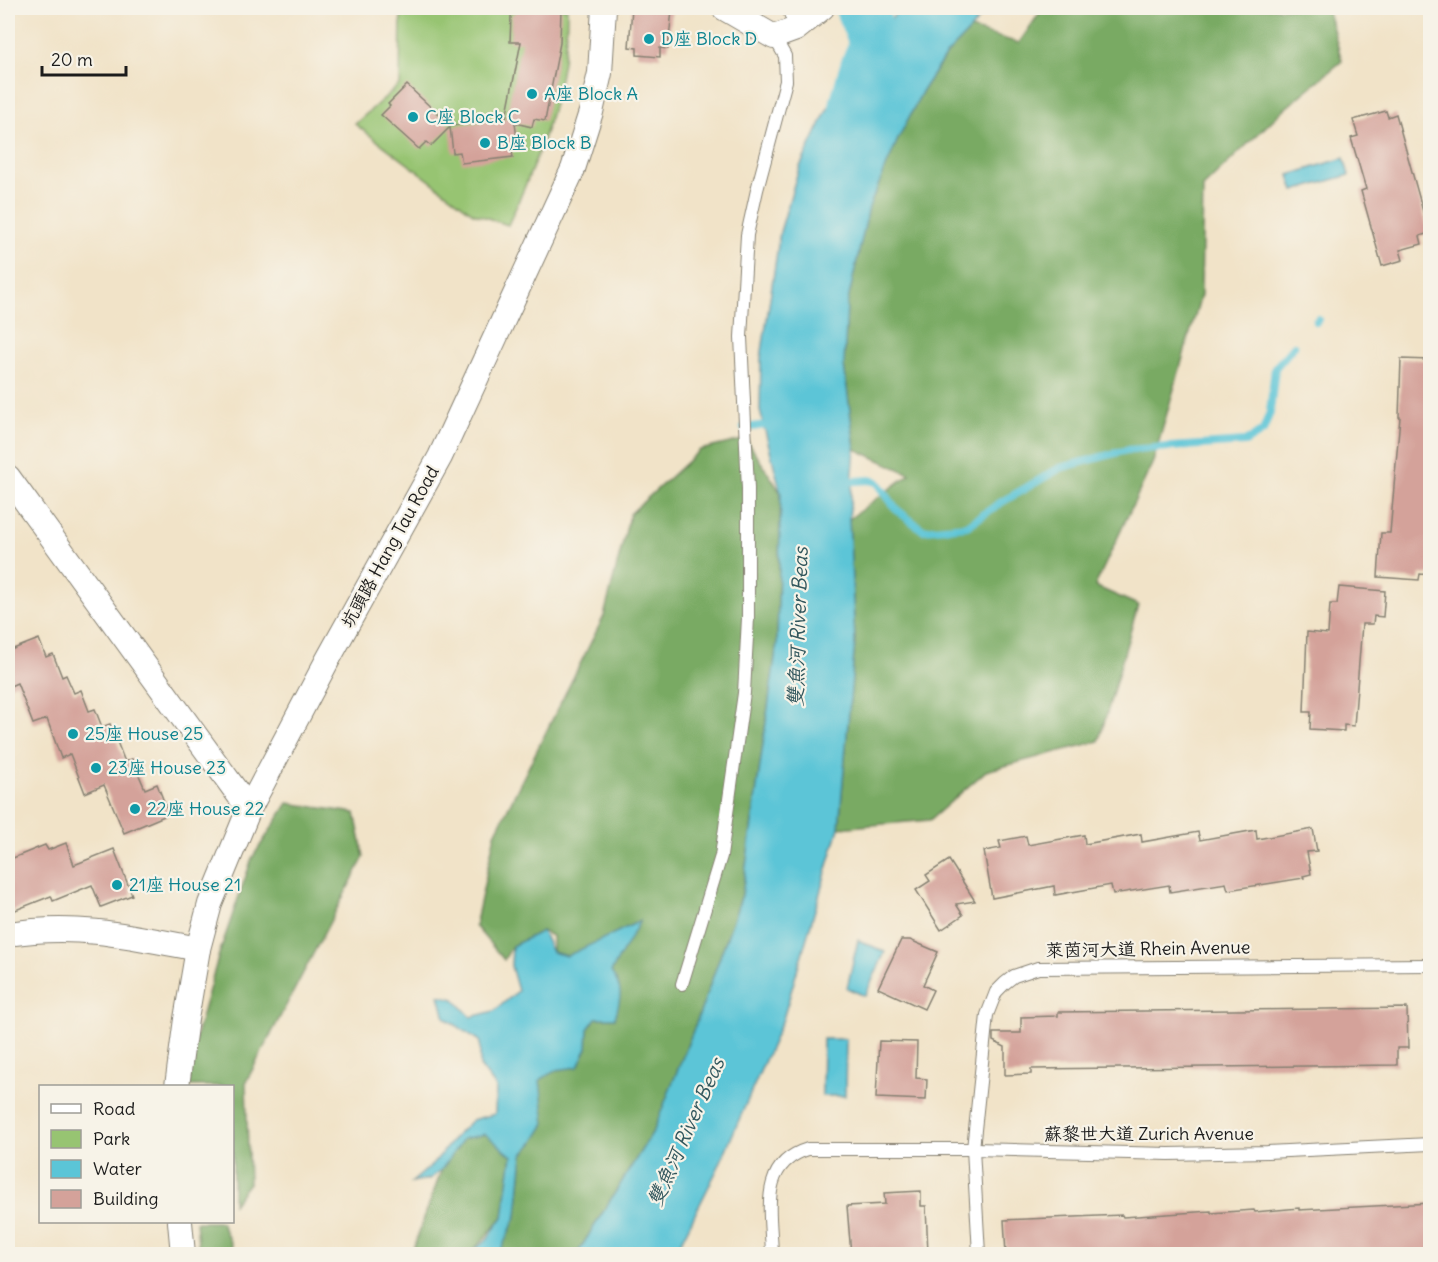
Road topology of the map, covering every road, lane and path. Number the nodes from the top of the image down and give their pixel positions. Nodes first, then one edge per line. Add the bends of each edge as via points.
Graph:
1 (604, 8) edge
2 (724, 8) edge
3 (822, 8) edge
4 (786, 24) edge
5 (8, 477) edge
6 (249, 809) junction
7 (8, 934) edge
8 (198, 949) junction
9 (1431, 965) edge
10 (682, 984) dead end
11 (177, 1085) edge
12 (1431, 1144) edge
13 (973, 1149) junction
14 (180, 1223) edge
15 (183, 1254) edge
16 (772, 1254) edge
17 (979, 1254) edge

1 - 6 street, 坑頭路 Hang Tau Road via 600,73 573,169 440,457
2 - 4 street
3 - 4 street
4 - 10 lane via 786,81 747,235 741,337 748,489 744,693 720,856
5 - 6 street
6 - 8 street, 坑頭路 Hang Tau Road via 210,904
7 - 8 street via 60,928 106,931
8 - 11 street, 坑頭路 Hang Tau Road
9 - 13 lane, 萊茵河大道 Rhein Avenue via 1025,971 1005,983 990,1003
12 - 13 lane, 蘇黎世大道 Zurich Avenue via 1169,1154
13 - 16 lane, 蘇黎世大道 Zurich Avenue via 797,1152 779,1167 771,1186
13 - 17 lane
14 - 15 street

